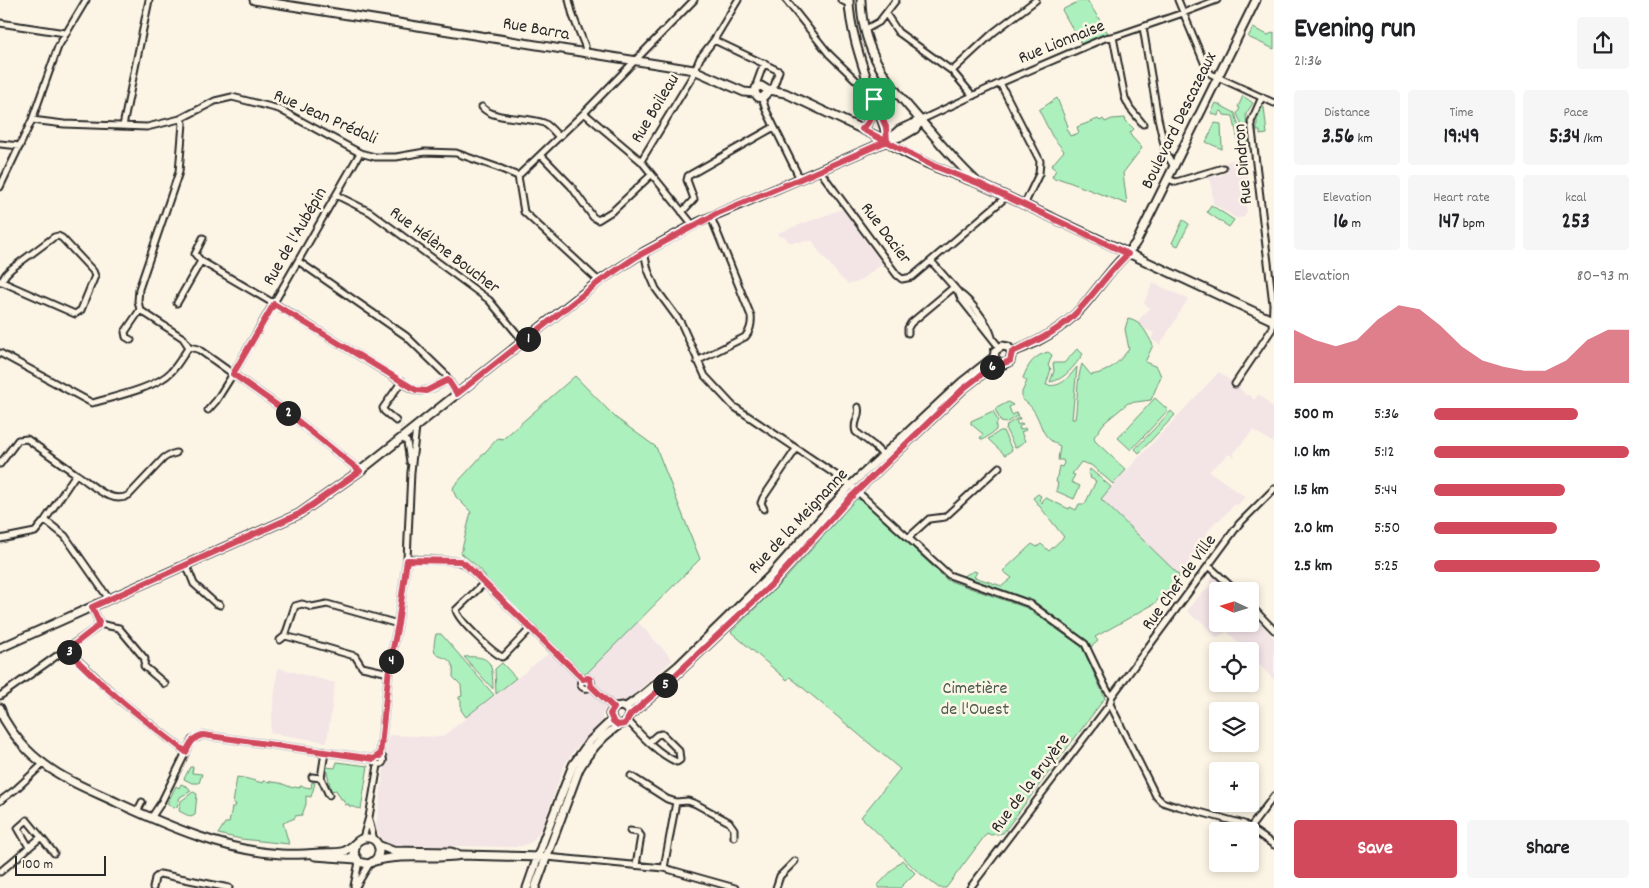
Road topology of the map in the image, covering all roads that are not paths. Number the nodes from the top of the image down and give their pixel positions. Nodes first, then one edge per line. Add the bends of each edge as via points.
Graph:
1 (86, 0) edge
2 (149, 0) edge
3 (254, 0) edge
4 (569, 0) edge
5 (694, 0) edge
6 (738, 0) edge
7 (786, 0) edge
8 (841, 0) edge
9 (861, 0) edge
10 (896, 0) edge
11 (1036, 0) edge
12 (1178, 0) edge
13 (1218, 0) edge
14 (1256, 0) edge
15 (849, 2) edge
16 (886, 14) junction
17 (1183, 14) junction
18 (0, 23) edge
19 (1143, 27) junction
20 (866, 29) junction
21 (65, 33) junction
22 (1113, 37) junction
23 (714, 40) junction
24 (586, 53) junction
25 (636, 61) junction
26 (764, 63) junction
27 (694, 70) junction
28 (952, 71) junction
29 (1218, 77) junction
30 (869, 82) junction
31 (1000, 83) junction
32 (763, 92) junction
33 (973, 96) junction
34 (1262, 97) junction
35 (874, 99) junction
36 (1274, 103) edge
37 (482, 107) dead end
38 (584, 113) junction
39 (180, 119) junction
40 (32, 120) junction
41 (921, 120) junction
42 (1143, 124) dead end
43 (123, 126) junction
44 (774, 127) junction
45 (862, 129) junction
46 (559, 138) junction
47 (887, 141) junction
48 (0, 144) edge
49 (20, 146) junction
50 (360, 153) junction
51 (541, 155) junction
52 (640, 161) junction
53 (1174, 167) junction
54 (1223, 168) dead end
55 (820, 171) junction
56 (652, 174) junction
57 (518, 176) junction
58 (800, 179) junction
59 (1168, 179) junction
60 (980, 184) junction
61 (0, 187) edge
62 (336, 194) junction
63 (1006, 197) junction
64 (1024, 206) junction
65 (682, 212) junction
66 (711, 217) junction
67 (693, 225) junction
68 (203, 238) dead end
69 (644, 252) junction
70 (1128, 254) junction
71 (201, 261) junction
72 (298, 261) junction
73 (931, 261) junction
74 (1, 282) edge
75 (599, 282) junction
76 (954, 287) junction
77 (177, 303) dead end
78 (274, 304) junction
79 (140, 310) junction
80 (1273, 320) edge
81 (908, 333) dead end
82 (131, 340) dead end
83 (524, 342) junction
84 (189, 346) junction
85 (998, 347) junction
86 (1012, 352) junction
87 (0, 353) edge
88 (994, 357) junction
89 (698, 361) junction
90 (1000, 364) junction
91 (233, 374) junction
92 (448, 380) junction
93 (402, 382) junction
94 (1235, 384) dead end
95 (457, 394) junction
96 (858, 407) dead end
97 (208, 410) dead end
98 (396, 421) tunnel mouth
99 (416, 427) junction
100 (404, 433) junction
101 (796, 449) junction
102 (176, 453) dead end
103 (886, 458) junction
104 (0, 464) edge
105 (999, 467) dead end
106 (360, 471) junction
107 (411, 472) junction
108 (76, 474) junction
109 (854, 488) junction
110 (1274, 489) edge
111 (764, 509) dead end
112 (45, 520) junction
113 (908, 538) junction
114 (0, 539) edge
115 (407, 560) junction
116 (186, 564) junction
117 (1209, 566) junction
118 (1226, 582) edge
119 (484, 583) junction
120 (109, 599) junction
121 (220, 605) dead end
122 (92, 607) junction
123 (1259, 615) edge
124 (99, 624) junction
125 (398, 624) junction
126 (531, 628) junction
127 (1274, 630) edge
128 (285, 636) junction
129 (280, 640) dead end
130 (0, 648) edge
131 (67, 650) junction
132 (389, 673) junction
133 (165, 684) dead end
134 (0, 696) edge
135 (1112, 696) junction
136 (1110, 704) junction
137 (0, 708) edge
138 (614, 708) junction
139 (626, 708) junction
140 (1, 716) edge
141 (629, 718) junction
142 (612, 720) junction
143 (620, 725) junction
144 (649, 742) junction
145 (186, 752) junction
146 (325, 752) junction
147 (380, 756) junction
148 (374, 759) junction
149 (43, 764) junction
150 (378, 765) junction
151 (631, 776) dead end
152 (312, 777) dead end
153 (321, 778) junction
154 (329, 795) dead end
155 (1274, 796) edge
156 (0, 801) edge
157 (142, 802) dead end
158 (676, 802) junction
159 (137, 812) junction
160 (369, 817) junction
161 (151, 818) junction
162 (1238, 822) edge
163 (1254, 822) edge
164 (630, 831) dead end
165 (1259, 834) edge
166 (734, 837) dead end
167 (40, 838) junction
168 (363, 838) junction
169 (376, 842) junction
170 (356, 844) junction
171 (1274, 845) edge
172 (29, 847) junction
173 (54, 853) dead end
174 (307, 855) junction
175 (461, 855) junction
176 (538, 856) junction
177 (546, 857) junction
178 (358, 860) junction
179 (795, 860) dead end
180 (373, 862) junction
181 (636, 865) junction
182 (664, 868) junction
183 (0, 872) edge
184 (153, 888) edge
185 (229, 888) edge
186 (354, 888) edge
187 (527, 888) edge
188 (536, 888) edge
189 (735, 888) edge
190 (776, 888) edge
191 (970, 888) edge

1 - 21 street
2 - 43 street
3 - 24 main road, Rue Barra
4 - 24 street
5 - 25 street
6 - 23 street, Rue Boileau
7 - 30 street via 829,54 858,82
8 - 15 street
9 - 20 main road
10 - 16 street
11 - 28 street via 994,32
12 - 17 street
13 - 17 street, Rue Lionnaise
14 - 29 main road, Boulevard Descazeaux
15 - 30 main road
16 - 20 street
16 - 28 street via 898,32
17 - 19 street, Rue Lionnaise
17 - 29 street via 1206,67
18 - 21 street
19 - 22 street, Rue Lionnaise
19 - 53 street via 1158,118 1166,153
20 - 41 main road via 879,69
21 - 40 street
22 - 31 street, Rue Lionnaise
22 - 42 street via 1125,98
23 - 26 street
23 - 27 street, Rue Boileau
24 - 25 main road, Rue Barra
25 - 27 main road, Rue Barra
25 - 38 street
26 - 32 street via 757,82
26 - 32 street via 779,71 774,86
27 - 32 main road, Rue Barra via 744,92
27 - 52 street, Rue Boileau
28 - 33 street
29 - 34 street
29 - 53 main road, Boulevard Descazeaux
30 - 35 main road
31 - 33 street, Rue Lionnaise
31 - 64 street via 1040,161 1040,171
32 - 44 street
32 - 45 main road, Rue Barra via 785,93
33 - 41 street, Rue Lionnaise
34 - 36 street
34 - 80 street, Rue Dindron via 1251,122
35 - 45 main road via 871,119
35 - 47 main road via 886,127
37 - 46 street via 495,114 546,124
38 - 46 street
38 - 52 street
39 - 43 street, Rue Jean Prédali via 147,127
39 - 50 street, Rue Jean Prédali via 215,101 241,99 279,109
39 - 79 street via 183,129 179,172 139,289
40 - 43 street, Rue Jean Prédali
40 - 49 street
41 - 47 main road via 915,129
41 - 60 main road
44 - 58 street
44 - 65 street via 688,176 694,199
45 - 47 main road, Rue Barra
46 - 51 street
47 - 55 main road
47 - 60 main road, Rue Barra via 934,166
48 - 49 street
49 - 61 street
50 - 57 street, Rue Jean Prédali via 396,157 425,152 456,153
50 - 62 street, Rue de l'Aubépin
51 - 56 street via 598,220 614,210
51 - 57 street
52 - 56 street
53 - 59 main road, Boulevard Descazeaux
54 - 59 street via 1174,182
55 - 58 main road
55 - 73 street, Rue Dacier via 897,275 902,279 912,277
56 - 65 street
57 - 75 street via 524,212
58 - 66 main road
59 - 70 main road, Boulevard Descazeaux via 1138,241
60 - 63 main road
62 - 72 street, Rue de l'Aubépin
62 - 83 street, Rue Hélène Boucher via 370,212 489,300
63 - 64 main road
63 - 73 street, Rue Dacier
64 - 70 main road
65 - 67 street
66 - 67 main road
66 - 89 street via 751,322 745,337
67 - 69 main road
68 - 71 street via 195,254
69 - 75 main road
69 - 89 street via 656,289 681,324
70 - 80 main road
70 - 86 main road via 1074,316 1046,336
71 - 77 street
71 - 78 street
72 - 78 street, Rue de l'Aubépin
72 - 92 street via 406,336
73 - 76 street
74 - 74 street via 75,314 81,310 94,274 62,238 56,236 11,269
75 - 83 main road
76 - 81 street via 912,322
76 - 85 street
78 - 91 street, Rue de l'Aubépin
78 - 93 street
79 - 82 street via 125,332
79 - 84 street via 183,338
80 - 94 street via 1271,330
83 - 95 main road
84 - 87 street via 172,372 155,383 92,402
84 - 91 street
85 - 86 main road via 1008,347
85 - 88 main road
86 - 90 main road via 1010,361
88 - 90 main road
88 - 103 main road, Rue de la Meignanne via 962,382
89 - 101 street via 705,376 733,406
90 - 103 main road, Rue de la Meignanne via 973,380
91 - 97 street, Rue de l'Aubépin
91 - 106 street
92 - 93 street via 423,391
92 - 95 street
93 - 98 street via 383,408
95 - 99 main road
96 - 103 street via 854,425 856,432
99 - 100 main road
99 - 107 street
100 - 106 main road
100 - 107 street
101 - 109 street
101 - 111 street via 762,498
102 - 108 street via 164,458 129,496 122,498 110,496
103 - 109 main road, Rue de la Meignanne
104 - 108 street via 18,440 27,439
105 - 113 street via 945,517 931,518
106 - 116 main road via 299,514
107 - 115 street
108 - 112 street
109 - 113 street
109 - 139 main road, Rue de la Meignanne via 678,666
109 - 141 main road, Rue de la Meignanne via 772,584
110 - 117 street, Rue Chef de Ville via 1239,524
112 - 114 street via 35,532
112 - 120 street via 65,536
113 - 135 street via 949,576 1030,604 1085,644
115 - 119 street via 460,561
115 - 125 street
116 - 120 main road
116 - 121 street via 194,584
117 - 118 street
117 - 135 street, Rue Chef de Ville
119 - 126 street
119 - 126 street via 456,610 473,632 502,657
120 - 122 main road
122 - 124 street
122 - 130 main road
123 - 127 street
124 - 131 street
124 - 133 street via 118,628 145,659 144,666
125 - 128 street via 327,604 312,607 299,604 295,606
125 - 132 street
126 - 138 street via 583,679 582,687 591,686
128 - 129 street
128 - 132 street via 355,656 362,667
131 - 134 street
131 - 145 street via 121,701
132 - 147 street
135 - 136 street, Rue de la Bruyère
136 - 162 street via 1162,802
136 - 191 street, Rue de la Bruyère
137 - 140 main road
138 - 139 main road via 620,705
138 - 142 main road
139 - 141 main road
140 - 149 main road
141 - 143 main road
141 - 144 street
142 - 143 main road
142 - 176 main road via 574,762
143 - 177 main road via 584,760
144 - 144 street via 662,734 678,751 680,760 667,758
145 - 146 street via 192,740 203,735
145 - 161 street
146 - 148 street
146 - 153 street
147 - 148 street
147 - 150 street via 383,761
148 - 150 street
149 - 156 street
149 - 159 main road
150 - 160 street
151 - 158 street
152 - 153 street
153 - 154 street
155 - 163 street
157 - 159 street
158 - 166 street via 696,804 729,822 734,829
158 - 182 street
159 - 161 main road
160 - 168 street
160 - 169 street
161 - 174 main road via 194,836 235,846
164 - 181 street via 641,836
165 - 171 street
167 - 172 street
167 - 172 street via 27,820 18,828
167 - 173 street
168 - 169 main road
168 - 170 main road
169 - 175 main road via 394,851
169 - 180 main road via 379,854
170 - 174 main road via 342,852
170 - 178 main road via 353,852
172 - 183 street
174 - 178 main road
175 - 176 main road
175 - 180 main road
176 - 177 main road
176 - 187 main road
177 - 181 street
177 - 188 main road
178 - 180 main road via 364,864
178 - 186 street
179 - 190 street via 780,876
180 - 186 street
181 - 182 street
182 - 189 street
184 - 185 street via 155,878 160,874

